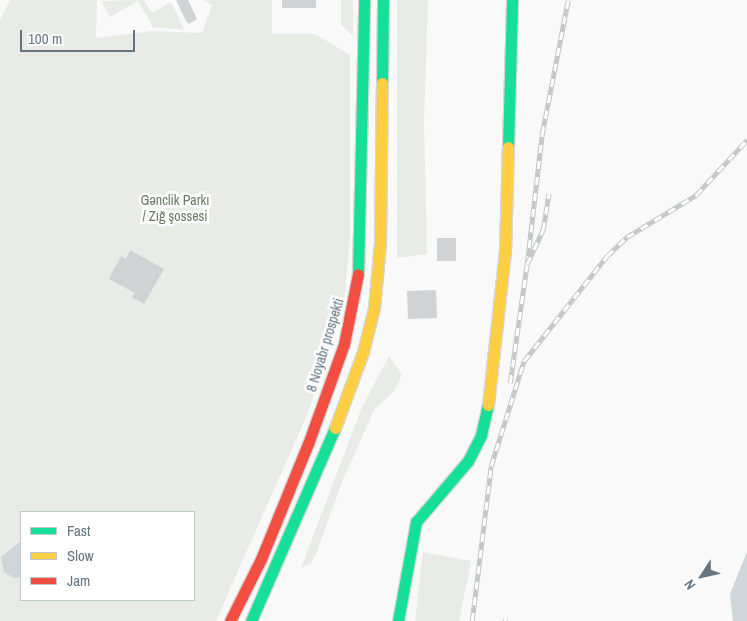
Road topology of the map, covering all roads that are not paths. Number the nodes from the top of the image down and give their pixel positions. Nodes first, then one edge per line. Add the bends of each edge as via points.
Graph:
1 (364, 0) edge
2 (383, 0) edge
3 (512, 0) edge
4 (230, 621) edge
5 (251, 621) edge
6 (398, 621) edge

1 - 4 main road, 8 Noyabr prospekti via 361,242 355,300 344,344 308,444 261,559
2 - 5 main road via 380,243 372,316 326,453
3 - 6 main road via 505,252 490,402 481,434 468,461 416,522

